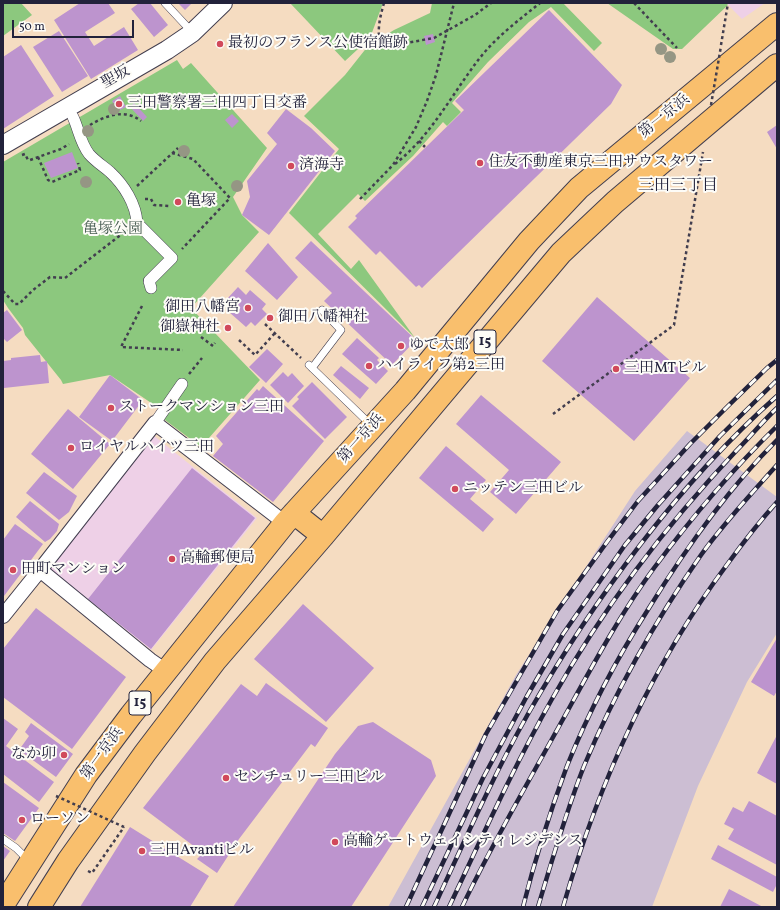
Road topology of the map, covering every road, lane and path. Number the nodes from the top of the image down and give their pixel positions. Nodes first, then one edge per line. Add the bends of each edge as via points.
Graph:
1 (165, 3) edge
2 (223, 3) edge
3 (384, 3) edge
4 (454, 3) edge
5 (491, 3) edge
6 (540, 3) edge
7 (634, 3) edge
8 (728, 3) edge
9 (777, 24) edge
10 (447, 30) junction
11 (192, 32) junction
12 (677, 48) dead end
13 (777, 65) edge
14 (711, 105) dead end
15 (73, 117) dead end
16 (141, 121) dead end
17 (79, 135) junction
18 (419, 141) junction
19 (3, 144) edge
20 (704, 144) dead end
21 (426, 147) dead end
22 (178, 148) dead end
23 (87, 150) junction
24 (172, 153) junction
25 (20, 156) dead end
26 (38, 157) junction
27 (393, 165) junction
28 (129, 196) junction
29 (360, 199) dead end
30 (169, 206) dead end
31 (137, 223) junction
32 (172, 258) junction
33 (151, 288) dead end
34 (3, 291) edge
35 (142, 306) dead end
36 (322, 310) dead end
37 (265, 324) dead end
38 (275, 334) junction
39 (201, 337) dead end
40 (239, 340) dead end
41 (215, 343) dead end
42 (183, 350) dead end
43 (295, 352) dead end
44 (202, 358) dead end
45 (182, 384) joint
46 (552, 414) dead end
47 (379, 420) junction
48 (156, 423) junction
49 (413, 427) junction
50 (290, 518) junction
51 (323, 536) junction
52 (40, 570) junction
53 (3, 616) edge
54 (166, 671) junction
55 (56, 796) dead end
56 (3, 839) edge
57 (31, 862) junction
58 (88, 871) dead end
59 (3, 905) edge
60 (39, 907) edge

1 - 11 lane
2 - 11 street, 聖坂
3 - 10 path via 379,21 380,44 434,38
4 - 10 path
5 - 10 path
6 - 18 path via 517,21 480,57
7 - 12 path
8 - 14 path, bridge
9 - 47 highway, 第一京浜 / 15 via 579,188 529,240
10 - 27 path via 440,63 427,101 416,127
11 - 19 street, 聖坂 via 167,50
13 - 49 highway, 第一京浜 / 15 via 615,202 561,253
15 - 17 street
16 - 17 path via 132,116 114,114 98,120
17 - 23 street
17 - 26 path via 62,149
18 - 21 path
18 - 27 path
20 - 46 path via 674,325
22 - 24 path
23 - 26 path via 77,160 80,170 52,182 48,180
23 - 28 street via 111,173
24 - 28 path
24 - 32 path via 193,159 230,198
25 - 26 path via 24,154 28,160
27 - 29 path
28 - 30 path via 151,199 154,205
28 - 31 street
31 - 32 street
31 - 34 path via 65,278 50,277 19,304 15,304
32 - 33 street via 149,281
35 - 42 path via 122,347
36 - 47 lane via 341,330 310,366
37 - 38 path
38 - 40 path via 255,355
38 - 43 path
39 - 41 path via 213,346
44 - 45 path
45 - 48 street
47 - 49 highway
47 - 50 highway, 第一京浜 / 15
48 - 50 street
48 - 52 street
49 - 51 highway, 第一京浜 / 15
50 - 51 highway
50 - 54 highway, 第一京浜 / 15
51 - 60 highway, 第一京浜 / 15 via 205,673 136,765 68,861
52 - 53 street
52 - 54 street
54 - 57 highway, 第一京浜 / 15 via 86,775
55 - 58 path, bridge via 124,827 92,874
56 - 57 lane
57 - 59 highway, 第一京浜 / 15

